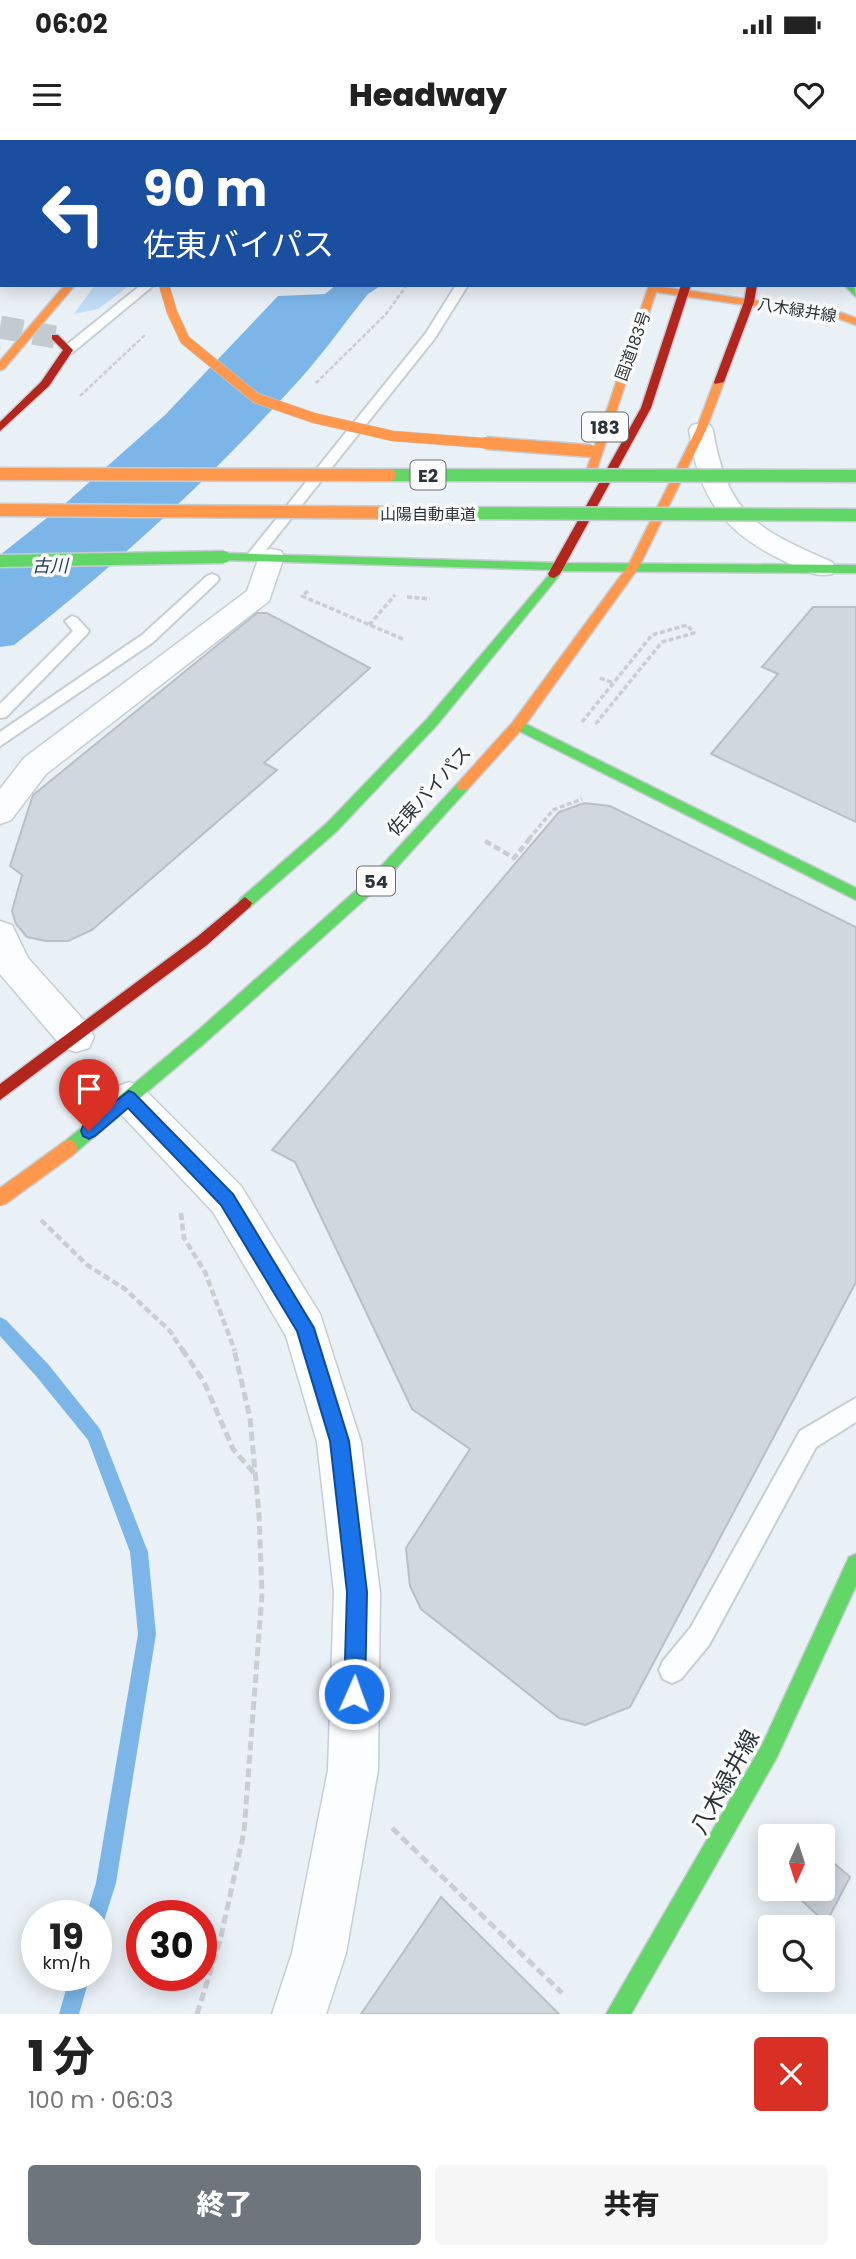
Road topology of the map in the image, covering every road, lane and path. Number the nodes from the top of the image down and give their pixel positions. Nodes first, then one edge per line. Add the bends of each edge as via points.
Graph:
1 (68, 287) edge
2 (146, 287) edge
3 (165, 287) edge
4 (461, 287) edge
5 (654, 287) edge
6 (686, 289) edge
7 (751, 293) edge
8 (856, 323) edge
9 (153, 327) dead end
10 (55, 337) tunnel mouth
11 (68, 350) junction
12 (0, 367) edge
13 (76, 399) dead end
14 (0, 428) edge
15 (701, 430) junction
16 (647, 453) dead end
17 (675, 454) dead end
18 (716, 456) dead end
19 (828, 460) dead end
20 (856, 461) edge
21 (0, 474) edge
22 (856, 476) edge
23 (0, 510) edge
24 (356, 514) junction
25 (856, 515) edge
26 (0, 521) edge
27 (262, 557) junction
28 (0, 561) edge
29 (560, 567) junction
30 (633, 567) junction
31 (821, 568) junction
32 (856, 569) edge
33 (212, 579) dead end
34 (319, 591) dead end
35 (386, 593) dead end
36 (395, 594) dead end
37 (391, 599) dead end
38 (72, 621) dead end
39 (369, 625) junction
40 (405, 640) dead end
41 (600, 678) dead end
42 (613, 683) junction
43 (0, 713) edge
44 (588, 715) dead end
45 (518, 725) junction
46 (593, 728) dead end
47 (0, 740) edge
48 (591, 799) dead end
49 (0, 812) edge
50 (485, 841) dead end
51 (856, 894) edge
52 (0, 935) edge
53 (76, 1037) junction
54 (0, 1093) edge
55 (129, 1098) junction
56 (0, 1198) edge
57 (181, 1211) dead end
58 (38, 1217) dead end
59 (856, 1409) edge
60 (255, 1473) junction
61 (856, 1564) edge
62 (672, 1670) dead end
63 (349, 1787) junction
64 (562, 1993) dead end
65 (197, 2014) edge
66 (299, 2014) edge
67 (618, 2014) edge

1 - 12 main road
2 - 11 lane
3 - 16 main road, bridge via 185,340 211,363 256,398 314,418 393,436
4 - 27 lane via 431,335
5 - 6 main road, 八木緑井線
5 - 29 main road, 国道183号 / 183
6 - 7 main road, 八木緑井線
6 - 29 main road via 646,408
7 - 8 main road, 八木緑井線
7 - 15 main road, 佐東バイパス / 54
9 - 13 path
10 - 11 main road
11 - 14 main road via 45,384
15 - 30 main road, 佐東バイパス / 54
15 - 31 street via 711,484 735,518 779,551
17 - 18 main road
19 - 20 main road
21 - 22 main road, E2, bridge
23 - 24 main road, 山陽自動車道 / E2, bridge
24 - 25 main road, 山陽自動車道 / E2, bridge
24 - 26 main road, bridge
27 - 28 main road, bridge
27 - 29 main road
27 - 49 street via 259,595 35,766
29 - 30 main road
29 - 53 main road via 432,722 332,827 202,941
30 - 31 main road
30 - 45 main road, 佐東バイパス / 54
31 - 32 main road
33 - 47 lane via 147,639
34 - 39 path via 302,596
35 - 36 path
37 - 39 path
38 - 43 lane via 82,631
39 - 40 path
41 - 42 path
42 - 44 path
42 - 46 path via 652,635 687,625 694,633 662,642
45 - 51 main road
45 - 55 main road, 佐東バイパス / 54 via 376,881
48 - 50 path via 553,810 514,858
52 - 53 street via 14,967
53 - 54 main road
55 - 56 main road, 佐東バイパス / 54, bridge
55 - 63 street via 227,1199 305,1328 339,1441 357,1592
57 - 60 path via 184,1238 205,1272 232,1339 250,1418
58 - 60 path via 87,1265 125,1289 170,1332 204,1382 233,1449
59 - 62 lane via 808,1439 700,1636
60 - 65 path via 262,1594 244,1832 220,1941
61 - 67 main road, 八木緑井線 via 770,1750
63 - 64 path
63 - 66 street via 319,1953

